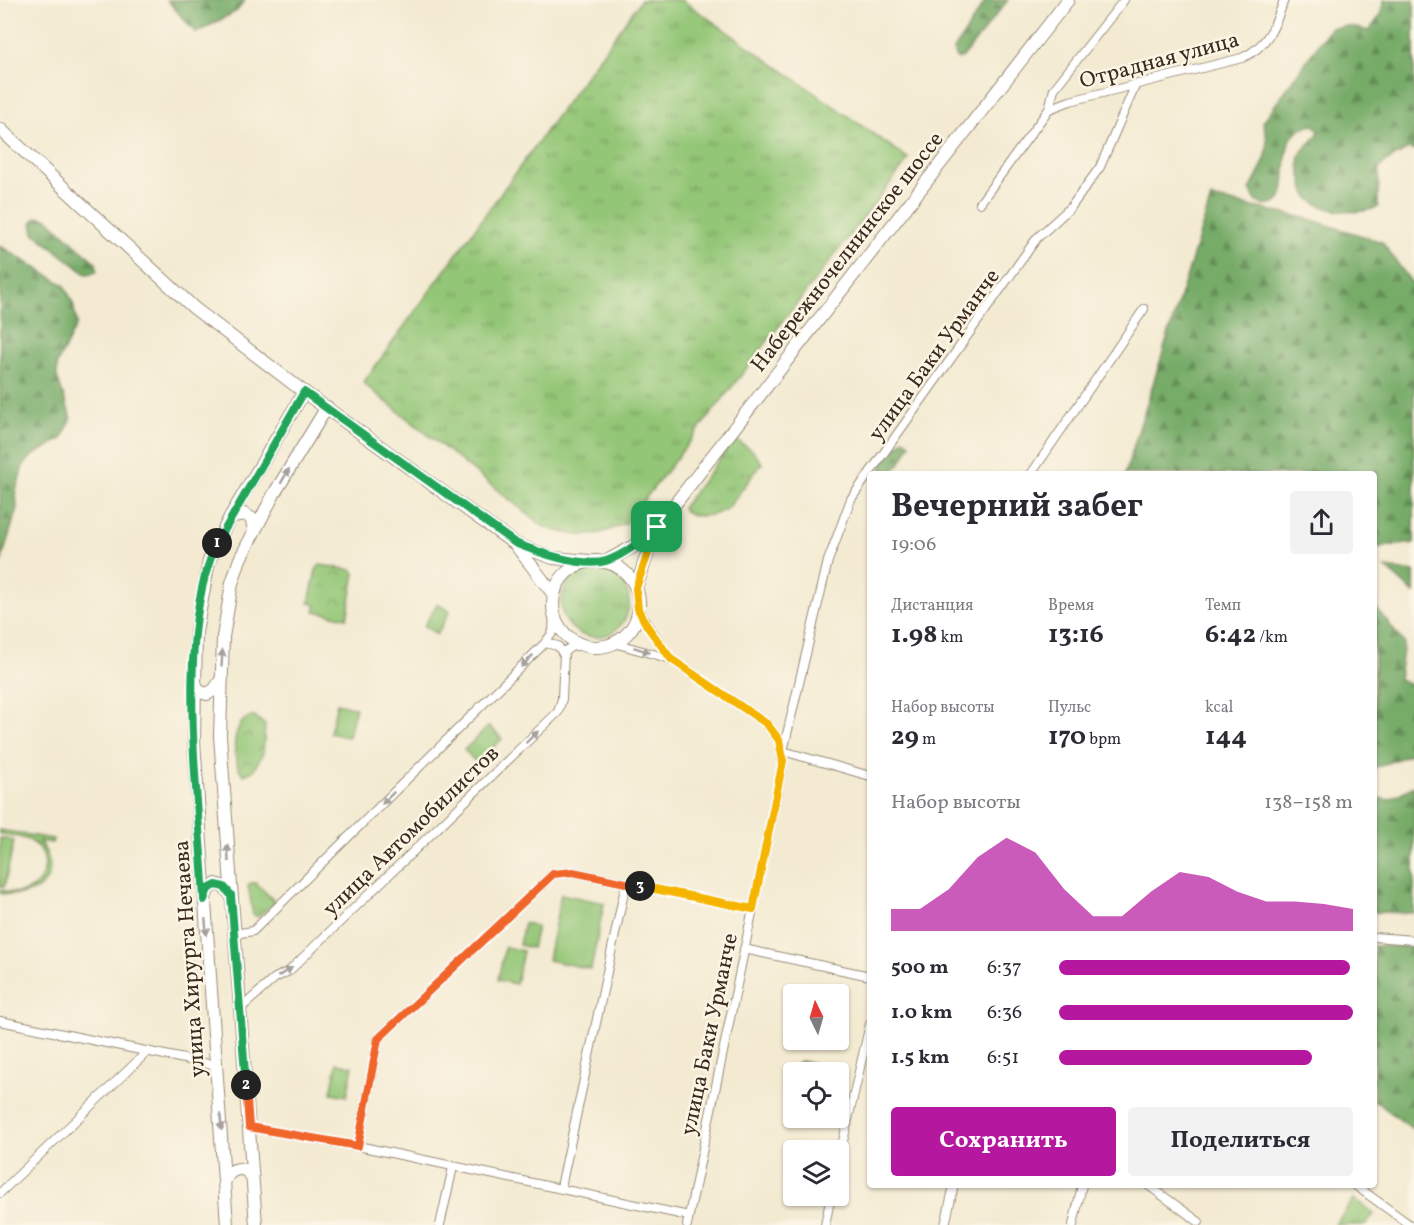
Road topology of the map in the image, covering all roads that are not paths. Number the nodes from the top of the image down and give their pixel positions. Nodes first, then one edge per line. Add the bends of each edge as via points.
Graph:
1 (1068, 0) edge
2 (1124, 0) edge
3 (1284, 0) edge
4 (1136, 84) junction
5 (1049, 109) junction
6 (0, 129) edge
7 (980, 203) dead end
8 (1144, 309) dead end
9 (304, 392) junction
10 (327, 407) junction
11 (870, 471) edge
12 (1033, 471) edge
13 (867, 476) edge
14 (230, 517) junction
15 (657, 527) junction
16 (254, 529) junction
17 (515, 543) junction
18 (590, 561) junction
19 (605, 562) junction
20 (636, 588) junction
21 (554, 595) junction
22 (638, 609) junction
23 (554, 612) junction
24 (544, 643) junction
25 (614, 643) junction
26 (593, 646) junction
27 (563, 654) junction
28 (671, 659) junction
29 (194, 678) junction
30 (220, 680) junction
31 (783, 751) junction
32 (867, 775) edge
33 (626, 883) junction
34 (231, 895) junction
35 (204, 900) junction
36 (753, 909) junction
37 (234, 934) junction
38 (1377, 937) edge
39 (1414, 940) edge
40 (744, 949) junction
41 (867, 975) edge
42 (240, 1010) junction
43 (0, 1021) edge
44 (867, 1037) edge
45 (148, 1051) junction
46 (218, 1066) junction
47 (249, 1127) junction
48 (843, 1140) edge
49 (358, 1146) junction
50 (453, 1167) junction
51 (252, 1177) junction
52 (225, 1181) junction
53 (561, 1187) junction
54 (953, 1188) edge
55 (1081, 1188) edge
56 (1152, 1188) edge
57 (1359, 1188) edge
58 (0, 1193) edge
59 (829, 1206) edge
60 (689, 1216) junction
61 (1199, 1222) dead end
62 (227, 1225) edge
63 (256, 1225) edge
64 (440, 1225) edge
65 (687, 1225) edge
66 (825, 1225) edge
67 (945, 1225) edge
68 (1073, 1225) edge
69 (1410, 1225) edge

1 - 15 main road, Набережночелнинское шоссе
2 - 5 street via 1054,89
3 - 4 street, Отрадная улица via 1270,35 1251,54
4 - 5 street, Отрадная улица
4 - 11 street, улица Баки Урманче via 1100,166 1071,207 1037,238
5 - 7 street
6 - 9 main road via 175,292
8 - 12 street
9 - 10 main road
9 - 14 main road, улица Хирурга Нечаева
16 -> 10 main road
10 - 17 main road
13 - 31 street, улица Баки Урманче via 851,498 828,561
14 - 16 main road via 244,514 251,518
14 - 29 main road, улица Хирурга Нечаева via 204,577
15 - 19 main road, Набережночелнинское шоссе via 636,545
15 - 20 main road, Набережночелнинское шоссе
30 -> 16 main road via 232,583
17 - 18 main road via 552,558
17 - 21 main road
18 - 19 main road
18 - 21 main road via 570,569
19 - 20 main road via 623,571
20 - 22 main road
21 - 23 main road
22 - 25 main road via 630,629
22 - 28 street
23 - 24 street, улица Автомобилистов via 553,632
23 - 26 main road via 568,636
24 - 27 street via 558,646
24 -> 37 street, улица Автомобилистов via 253,931
25 - 26 main road
25 -> 28 street
26 - 27 street via 572,646
42 -> 27 street, улица Автомобилистов via 275,978 289,971 558,712
28 - 31 street via 767,724
29 - 30 main road via 198,691 207,694
29 - 35 main road, улица Хирурга Нечаева
34 -> 30 main road
31 - 32 street
31 - 36 street, улица Баки Урманче
33 - 36 street
33 - 49 street via 573,872 553,874 378,1039
33 - 53 street
34 - 35 main road via 216,885 208,889
34 - 37 main road
35 -> 46 main road, улица Хирурга Нечаева
36 - 40 street, улица Баки Урманче
37 - 42 main road
38 - 39 street
40 - 41 street
40 - 60 street, улица Баки Урманче
42 - 47 main road
43 - 45 street
44 - 48 street
45 - 46 street
45 - 58 street
46 -> 52 main road, улица Хирурга Нечаева
47 - 49 street
47 - 51 main road
49 - 50 street
50 - 53 street
50 - 64 street
51 - 52 main road via 237,1168
51 - 63 main road
52 - 62 main road, улица Хирурга Нечаева
53 - 60 street
54 - 67 street
55 - 68 street
56 - 61 street
57 - 69 street
59 - 66 street
60 - 65 street, улица Баки Урманче

